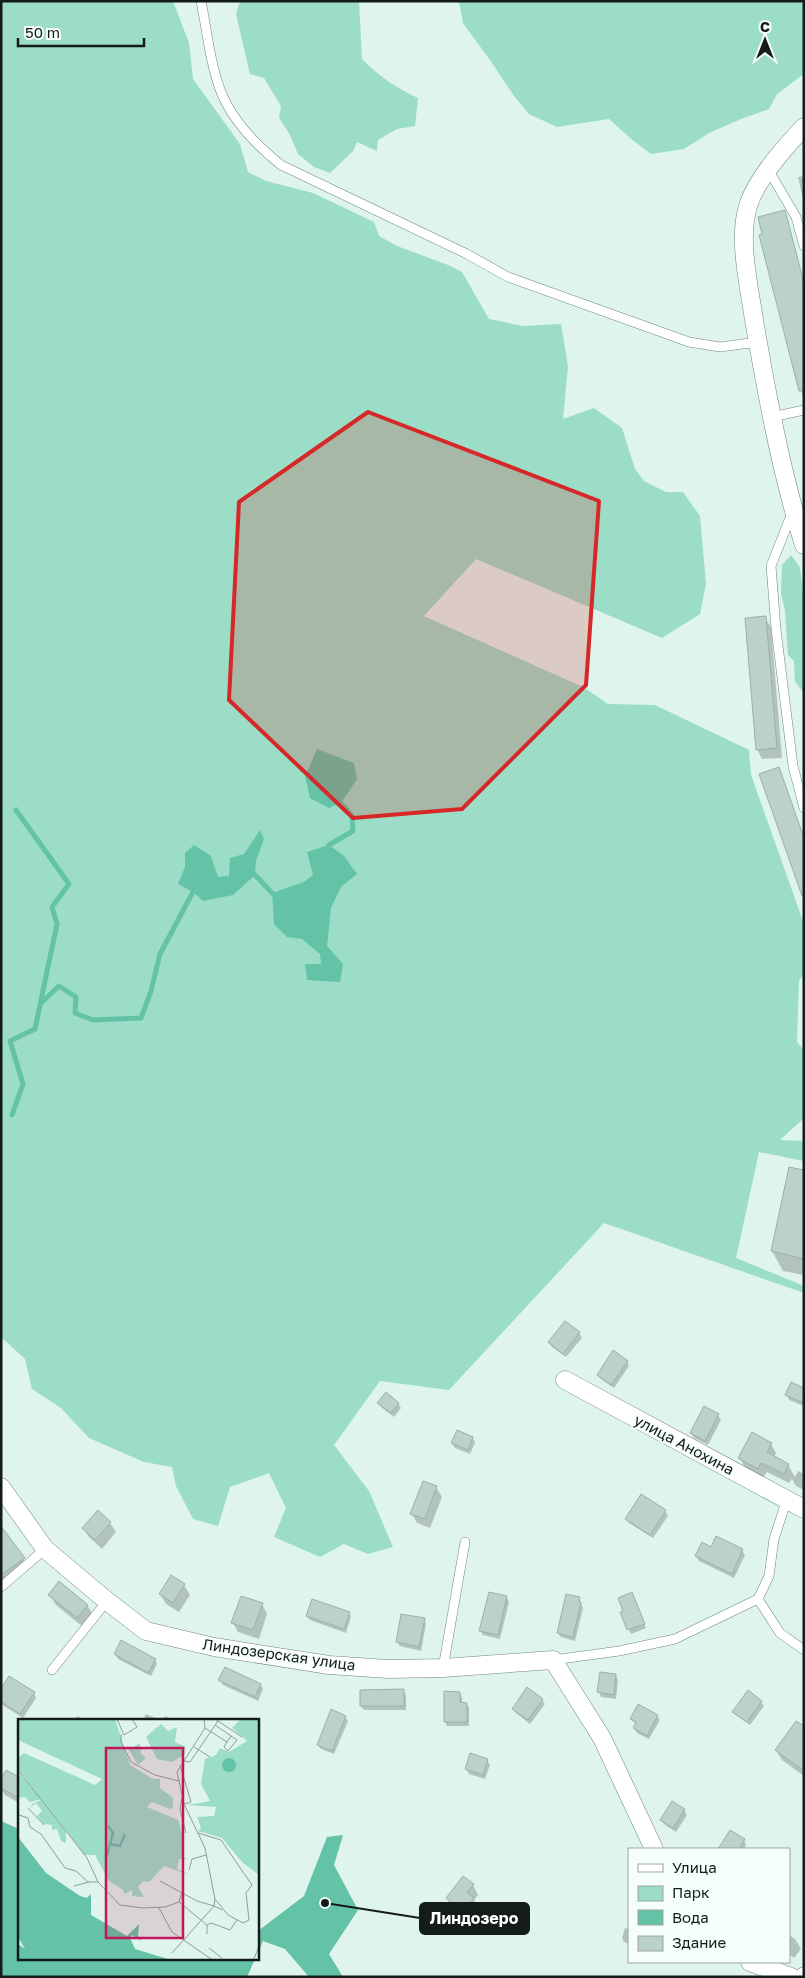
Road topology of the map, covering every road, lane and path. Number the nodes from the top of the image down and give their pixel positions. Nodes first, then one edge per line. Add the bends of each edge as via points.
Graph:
1 (201, 1) edge
2 (803, 129) edge
3 (769, 171) junction
4 (804, 246) edge
5 (758, 342) junction
6 (804, 410) edge
7 (772, 417) junction
8 (793, 511) junction
9 (804, 545) edge
10 (804, 808) edge
11 (565, 1380) dead end
12 (1, 1488) edge
13 (787, 1499) junction
14 (804, 1509) edge
15 (466, 1542) dead end
16 (45, 1549) junction
17 (1, 1587) edge
18 (758, 1599) junction
19 (107, 1601) junction
20 (804, 1650) edge
21 (553, 1660) junction
22 (443, 1668) junction
23 (52, 1670) dead end
24 (654, 1848) edge
25 (753, 1963) edge
26 (791, 1977) edge

1 - 5 lane via 221,92 238,122 259,148 281,165 508,277 689,342 720,347
2 - 3 street
3 - 4 lane via 796,217
3 - 5 street via 749,203 745,223 744,244
5 - 7 street
6 - 7 lane
7 - 8 street
8 - 9 street
8 - 10 lane via 772,566 776,629 793,766
11 - 13 street, улица Анохина
12 - 16 street, Линдозерская улица
13 - 14 street, улица Анохина
13 - 18 lane via 774,1539 769,1576
15 - 22 lane
16 - 17 lane
16 - 19 street, Линдозерская улица
18 - 20 lane via 780,1633
18 - 21 lane via 675,1639
19 - 22 street, Линдозерская улица via 146,1631 214,1647 329,1665
19 - 23 lane
21 - 22 street, Линдозерская улица
21 - 24 street via 602,1738
25 - 26 street

